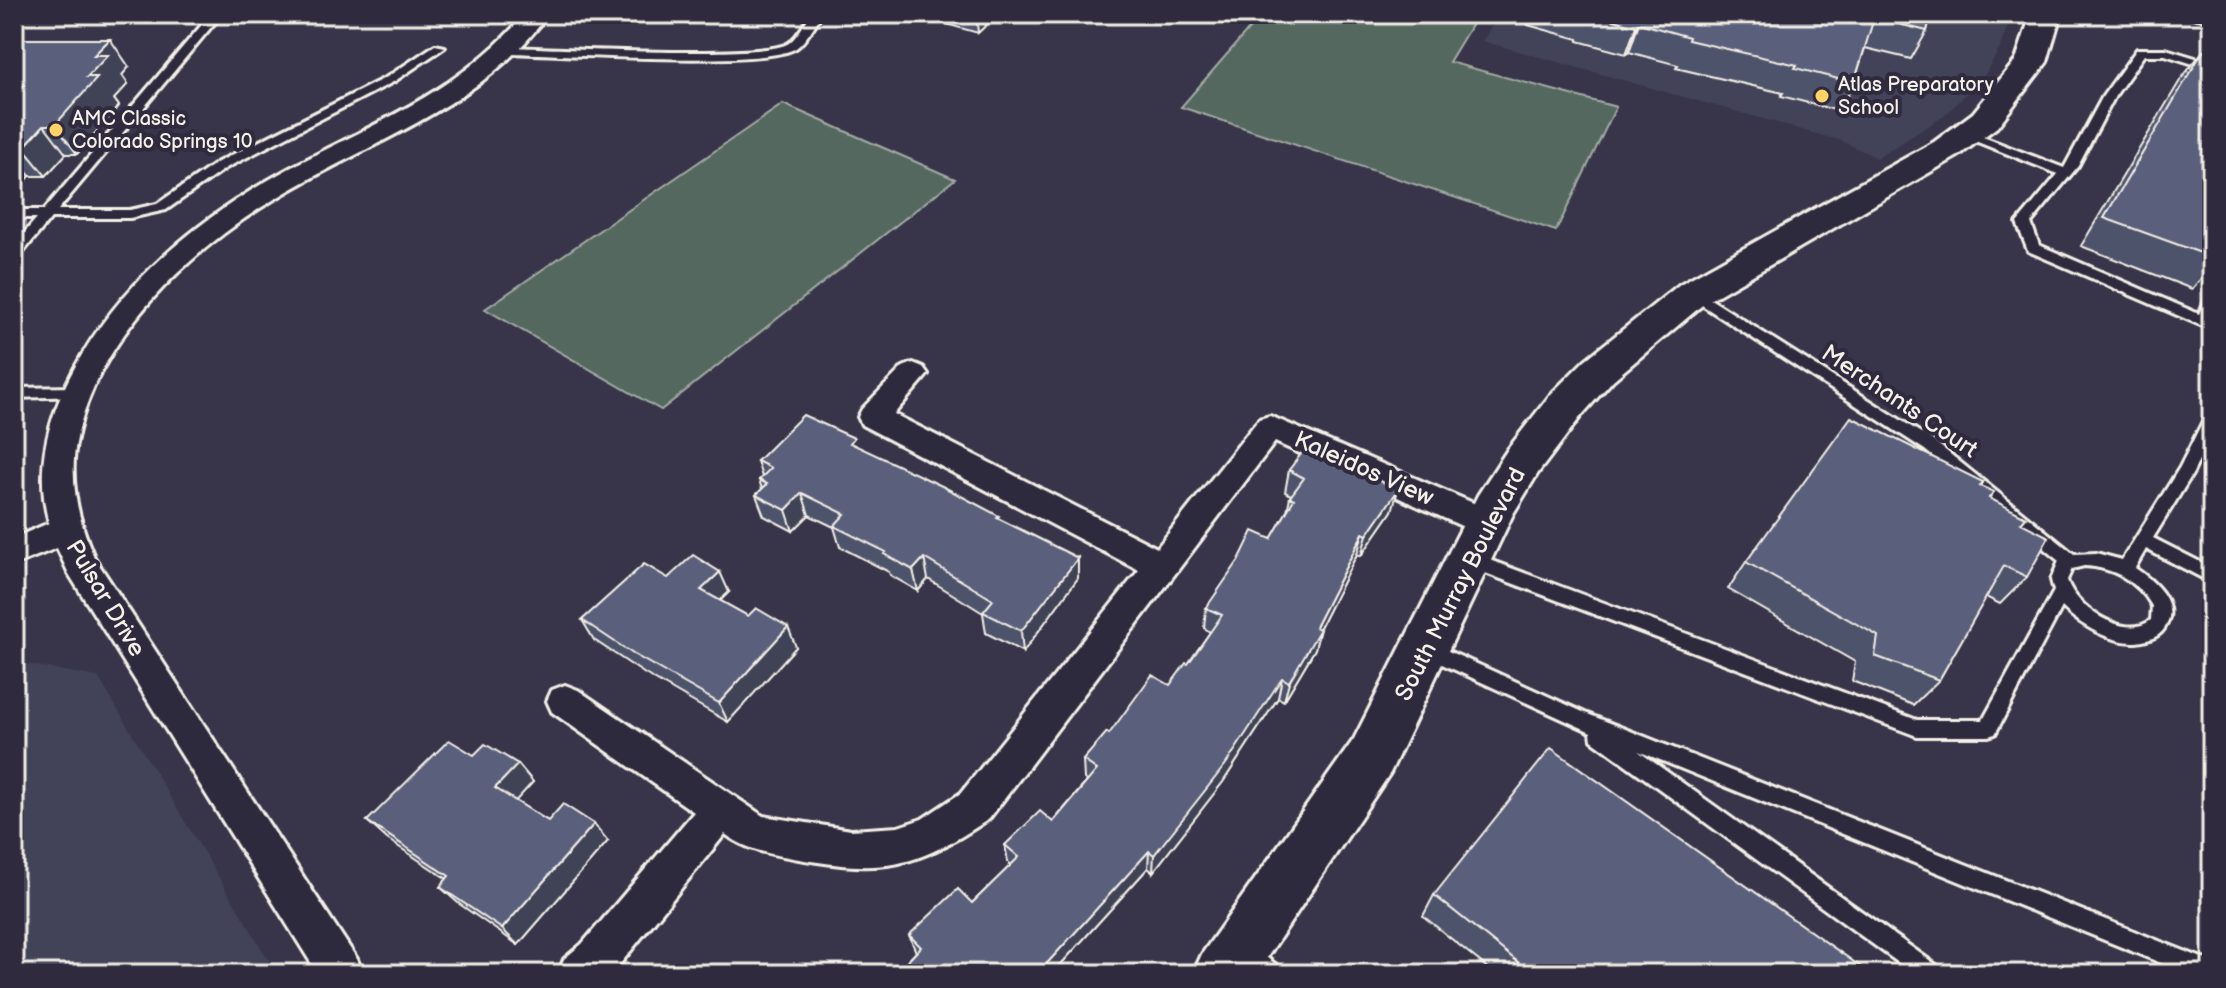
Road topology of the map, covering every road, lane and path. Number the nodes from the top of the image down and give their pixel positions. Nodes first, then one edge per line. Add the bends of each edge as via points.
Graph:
1 (217, 14) edge
2 (434, 14) edge
3 (537, 14) edge
4 (817, 14) edge
5 (2046, 14) edge
6 (2117, 14) edge
7 (2147, 14) edge
8 (2192, 14) edge
9 (2212, 18) edge
10 (439, 47) dead end
11 (508, 50) junction
12 (2212, 67) edge
13 (1966, 135) junction
14 (2066, 173) junction
15 (14, 214) edge
16 (48, 215) junction
17 (14, 254) edge
18 (1693, 293) junction
19 (2212, 300) edge
20 (2208, 323) edge
21 (913, 374) dead end
22 (76, 392) junction
23 (14, 393) edge
24 (2212, 417) edge
25 (65, 530) junction
26 (2143, 540) junction
27 (1478, 541) junction
28 (14, 552) edge
29 (2072, 562) junction
30 (1162, 566) junction
31 (2125, 570) junction
32 (2212, 576) edge
33 (2062, 592) junction
34 (1425, 649) junction
35 (565, 701) dead end
36 (1579, 719) junction
37 (721, 809) junction
38 (1245, 965) edge
39 (2212, 973) edge
40 (342, 974) edge
41 (579, 974) edge
42 (1932, 974) edge

1 - 16 lane
2 - 3 lane
3 - 11 street, Pulsar Drive
4 - 11 lane via 793,45 767,52
5 - 13 main road, South Murray Boulevard via 2031,62 1998,106
6 - 7 lane
8 - 9 lane
10 - 16 lane via 391,79 222,165 161,207 130,214
11 - 22 street, Pulsar Drive via 457,88 262,195 189,249 127,312
12 - 14 lane via 2166,52 2141,51
13 - 14 lane
13 - 18 main road, South Murray Boulevard
14 - 20 lane via 2024,223 2033,248
15 - 16 lane
16 - 17 lane
18 - 27 main road, South Murray Boulevard via 1599,370 1566,405 1523,461
18 - 29 lane, Merchants Court via 1940,454
19 - 20 lane
21 - 30 street via 873,417
22 - 23 lane
22 - 25 street, Pulsar Drive via 59,449
24 - 26 lane
25 - 28 street
25 - 40 street, Pulsar Drive via 81,564
26 - 31 lane
26 - 32 lane
27 - 30 street, Kaleidos View via 1270,427
27 - 33 lane via 1917,728 1988,728
27 - 34 main road, South Murray Boulevard
29 - 31 lane via 2096,559
29 - 33 lane via 2060,573
30 - 37 street via 975,806 934,833 898,846 851,849 755,833
31 - 33 lane via 2143,581 2159,603 2161,615 2150,631 2107,629 2082,615
34 - 36 lane
34 - 38 main road, South Murray Boulevard via 1372,756
35 - 37 street
36 - 39 lane
36 - 42 lane
37 - 41 street

